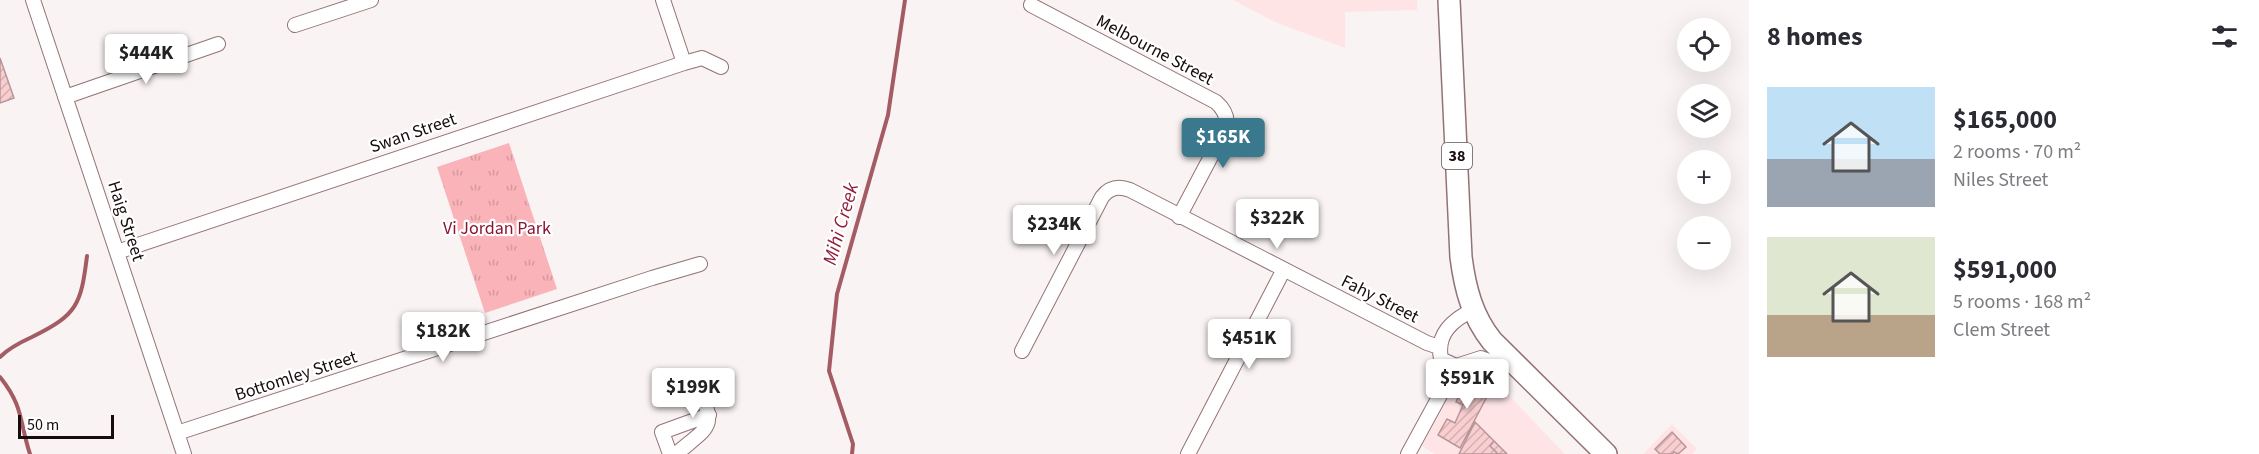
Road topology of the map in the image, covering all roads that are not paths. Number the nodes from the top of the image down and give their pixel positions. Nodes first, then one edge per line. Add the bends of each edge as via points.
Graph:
1 (33, 0) edge
2 (371, 0) edge
3 (663, 0) edge
4 (1436, 0) edge
5 (1449, 0) edge
6 (1031, 5) dead end
7 (335, 6) edge
8 (296, 25) dead end
9 (218, 44) dead end
10 (684, 63) junction
11 (722, 67) dead end
12 (65, 97) junction
13 (1179, 217) junction
14 (117, 252) junction
15 (700, 264) dead end
16 (1283, 270) junction
17 (1467, 312) junction
18 (1439, 347) junction
19 (1022, 351) dead end
20 (1485, 354) junction
21 (1456, 366) junction
22 (698, 381) dead end
23 (709, 415) junction
24 (177, 433) junction
25 (184, 454) edge
26 (670, 454) edge
27 (676, 454) edge
28 (1188, 454) edge
29 (1408, 454) edge
30 (1588, 454) edge
31 (1606, 454) edge

1 - 12 street, Haig Street
2 - 7 street
3 - 10 street
4 - 17 main road, 38 via 1450,259 1454,291
5 - 17 main road, 38
6 - 13 street, Melbourne Street via 1216,102 1226,115 1225,130
7 - 8 street
9 - 12 street
10 - 11 street, Swan Street via 702,58
10 - 14 street, Swan Street
12 - 14 street, Haig Street
13 - 16 street, Fahy Street
13 - 19 street, Fahy Street via 1130,190 1113,188 1102,197
14 - 24 street, Haig Street
15 - 24 street, Bottomley Street
16 - 18 street, Fahy Street
16 - 28 street
17 - 18 street via 1449,326
17 - 20 main road, 38 via 1484,330
18 - 21 street via 1442,359
20 - 21 street
20 - 30 main road, 38
20 - 31 main road, 38
21 - 29 street
22 - 23 street
23 - 26 street via 662,432
23 - 27 street via 707,427
24 - 25 street, Haig Street

